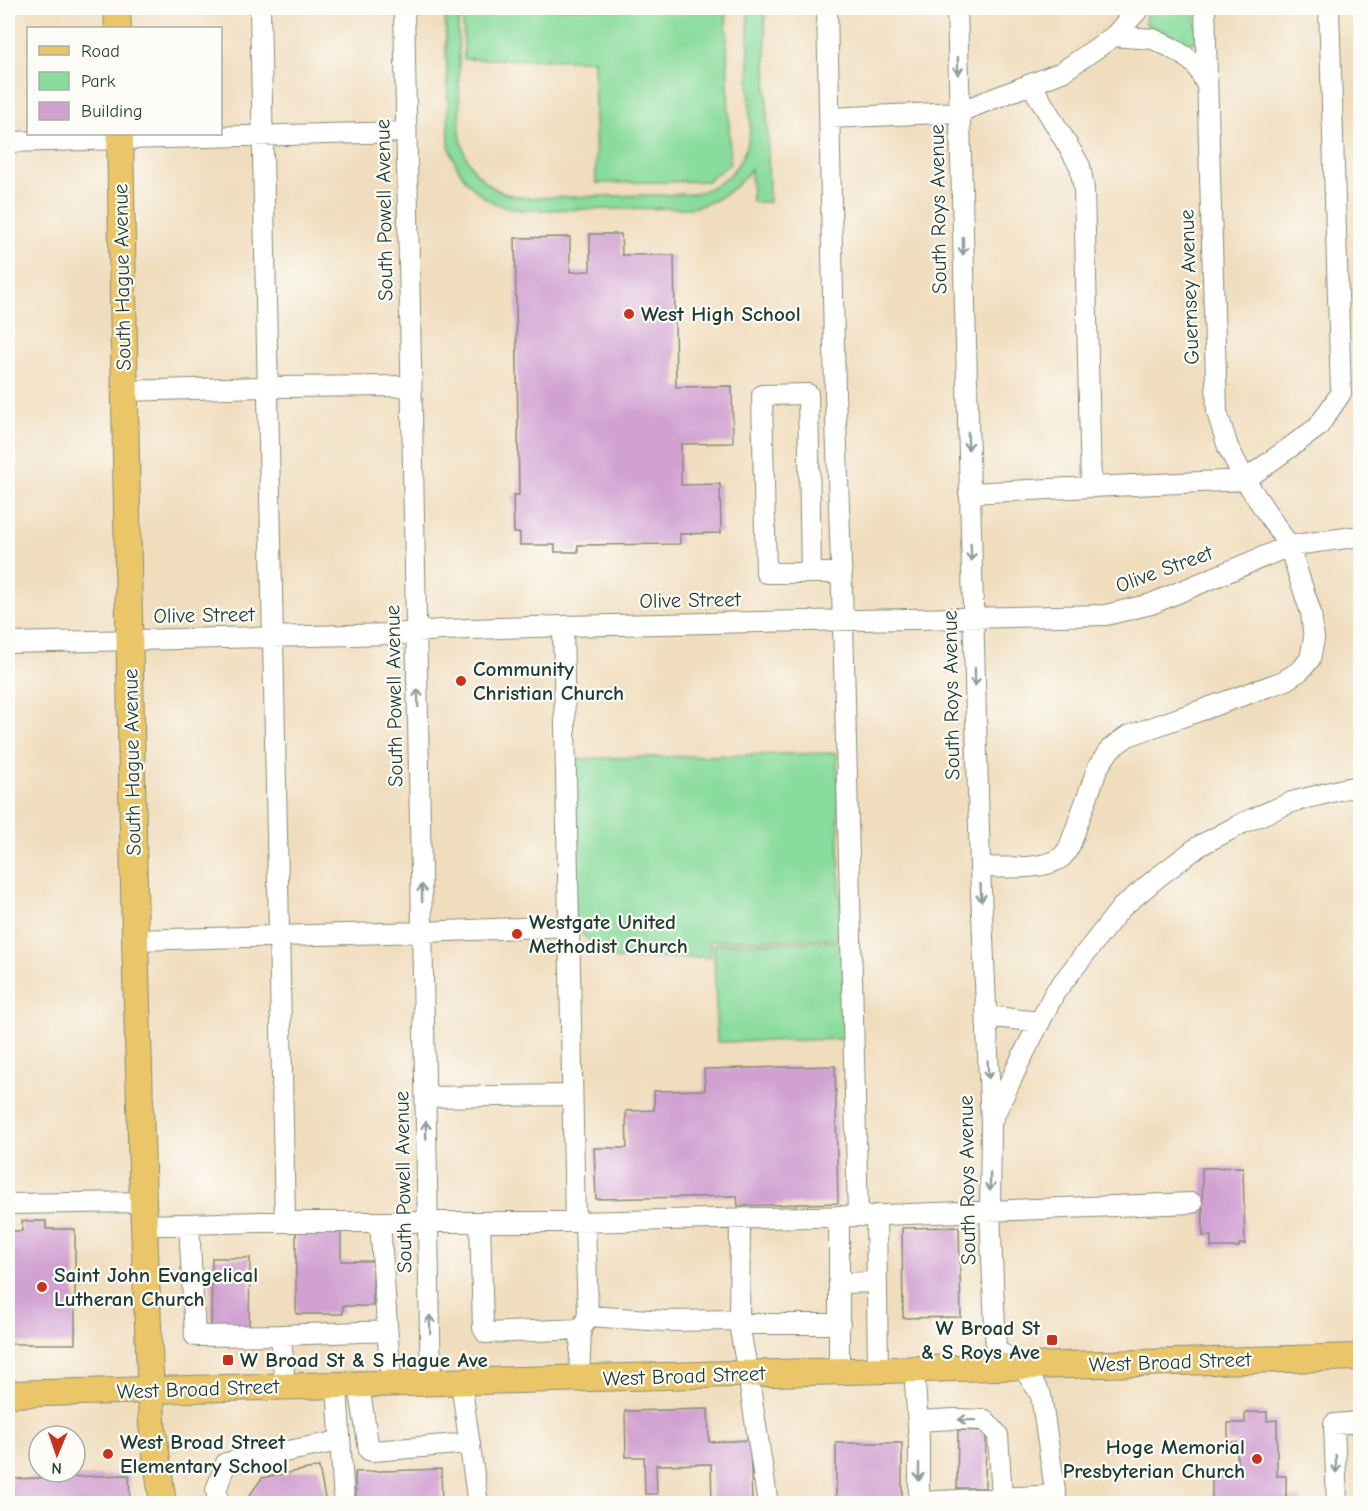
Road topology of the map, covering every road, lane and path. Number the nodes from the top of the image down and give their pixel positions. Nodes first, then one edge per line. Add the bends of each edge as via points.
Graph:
1 (117, 8) edge
2 (260, 8) edge
3 (404, 8) edge
4 (827, 8) edge
5 (957, 8) edge
6 (1140, 8) edge
7 (1205, 8) edge
8 (1329, 8) edge
9 (118, 27) edge
10 (1114, 36) junction
11 (1031, 84) junction
12 (1207, 85) junction
13 (959, 112) junction
14 (829, 118) junction
15 (406, 132) junction
16 (120, 136) edge
17 (262, 136) junction
18 (8, 142) edge
19 (411, 386) junction
20 (267, 387) junction
21 (124, 391) junction
22 (835, 392) junction
23 (808, 393) junction
24 (1245, 480) junction
25 (1091, 487) junction
26 (969, 493) junction
27 (1360, 536) edge
28 (1289, 546) junction
29 (811, 573) junction
30 (842, 573) junction
31 (974, 618) junction
32 (843, 621) junction
33 (563, 626) junction
34 (417, 632) junction
35 (273, 637) junction
36 (129, 641) junction
37 (8, 643) edge
38 (1360, 786) edge
39 (980, 867) junction
40 (569, 926) junction
41 (423, 932) junction
42 (279, 935) junction
43 (135, 940) junction
44 (986, 1016) junction
45 (1040, 1022) junction
46 (572, 1095) junction
47 (426, 1097) junction
48 (991, 1124) junction
49 (1192, 1203) dead end
50 (8, 1204) edge
51 (990, 1212) junction
52 (144, 1213) junction
53 (857, 1216) junction
54 (740, 1218) junction
55 (285, 1222) junction
56 (380, 1222) junction
57 (428, 1222) junction
58 (480, 1222) junction
59 (580, 1222) junction
60 (189, 1224) junction
61 (876, 1282) junction
62 (840, 1283) junction
63 (739, 1322) junction
64 (585, 1323) junction
65 (840, 1324) junction
66 (387, 1332) junction
67 (281, 1335) junction
68 (1360, 1357) edge
69 (1022, 1366) junction
70 (878, 1370) junction
71 (915, 1370) junction
72 (839, 1371) junction
73 (748, 1374) junction
74 (579, 1378) junction
75 (461, 1382) junction
76 (431, 1383) junction
77 (391, 1384) junction
78 (348, 1385) junction
79 (285, 1387) junction
80 (150, 1391) junction
81 (8, 1394) edge
82 (918, 1421) junction
83 (1360, 1422) edge
84 (340, 1441) junction
85 (470, 1443) junction
86 (1002, 1497) junction
87 (1056, 1499) edge
88 (163, 1503) edge
89 (219, 1503) edge
90 (344, 1503) edge
91 (478, 1503) edge
92 (768, 1503) edge
93 (1337, 1503) edge

1 - 9 main road
2 - 17 street
3 - 15 street, South Powell Avenue
4 - 14 street
5 -> 13 street, South Roys Avenue
6 - 10 street
7 - 12 street, Guernsey Avenue
8 - 24 street via 1341,393 1318,427
10 - 11 street via 1062,72
10 - 12 street via 1154,39 1170,47 1197,66
11 - 13 street
11 - 25 street via 1080,166 1084,189
12 - 24 street, Guernsey Avenue via 1217,412 1228,447
13 - 14 street
13 -> 26 street, South Roys Avenue
14 - 22 street
15 - 17 street
15 - 19 street, South Powell Avenue
16 - 17 street
16 - 18 street
16 - 21 main road, South Hague Avenue
17 - 20 street
19 - 20 street
19 - 34 street, South Powell Avenue
20 - 21 street
20 - 35 street
21 - 36 main road, South Hague Avenue
22 - 23 street
22 - 30 street
23 - 29 street
23 - 29 street via 762,396 766,573
24 - 25 street
24 - 28 street, Guernsey Avenue
25 - 26 street
26 -> 31 street, South Roys Avenue
27 - 28 street, Olive Street
28 - 31 street, Olive Street via 1151,604 1106,615
28 - 39 street, Guernsey Avenue via 1311,612 1314,639 1310,659 1301,670 1284,681 1128,736 1111,748 1098,767 1063,856 1034,866
29 - 30 street
30 - 32 street
31 - 32 street, Olive Street
31 -> 39 street, South Roys Avenue
32 - 33 street, Olive Street
32 - 53 street
33 - 34 street, Olive Street
33 - 40 street
34 - 35 street, Olive Street
41 -> 34 street, South Powell Avenue
35 - 36 street, Olive Street
35 - 42 street
36 - 37 street, Olive Street
36 - 43 main road, South Hague Avenue
38 - 45 street via 1292,802 1199,846 1121,908 1055,992
39 -> 44 street, South Roys Avenue
40 - 41 street
40 - 46 street
41 - 42 street
41 - 47 street, South Powell Avenue
42 - 43 street
42 - 55 street
43 - 52 main road, South Hague Avenue
44 - 45 street
44 -> 48 street, South Roys Avenue
45 - 48 street
46 - 47 street
46 - 59 street
57 -> 47 street, South Powell Avenue
48 -> 51 street, South Roys Avenue
49 - 51 street
50 - 52 street
51 - 53 street
51 - 69 street, South Roys Avenue via 996,1350
52 - 60 street
52 - 80 main road, South Hague Avenue
53 - 54 street
53 - 61 street
53 - 62 street
54 - 59 street
54 - 63 street
55 - 56 street
55 - 60 street
56 - 57 street
56 - 66 street
57 - 58 street
76 -> 57 street, South Powell Avenue
58 - 59 street
58 - 64 street via 486,1333
59 - 64 street
60 - 67 street via 195,1336
61 - 62 street
61 - 70 street
62 - 65 street
63 - 64 street
63 - 65 street
63 - 73 street
64 - 74 street
65 - 72 street
66 - 67 street
66 - 77 street
67 - 79 street
68 - 69 main road, West Broad Street
69 - 71 main road, West Broad Street
69 - 87 street via 1041,1395
70 - 71 main road, West Broad Street
70 - 72 main road, West Broad Street
71 - 82 street
72 - 73 main road, West Broad Street
73 - 74 main road, West Broad Street
73 - 92 street
74 - 75 main road, West Broad Street
75 - 76 main road, West Broad Street
75 - 85 street
76 - 77 main road, West Broad Street
77 - 78 main road, West Broad Street
78 - 79 main road, West Broad Street
78 - 84 street
78 - 85 street via 369,1450
79 - 80 main road, West Broad Street
80 - 81 main road, West Broad Street
80 - 88 main road, South Hague Avenue
86 -> 82 street via 998,1435 985,1420
82 -> 86 street via 919,1502
83 -> 93 street via 1334,1424
84 - 89 street via 225,1463 216,1491
84 - 90 street
85 - 91 street
86 - 87 street

